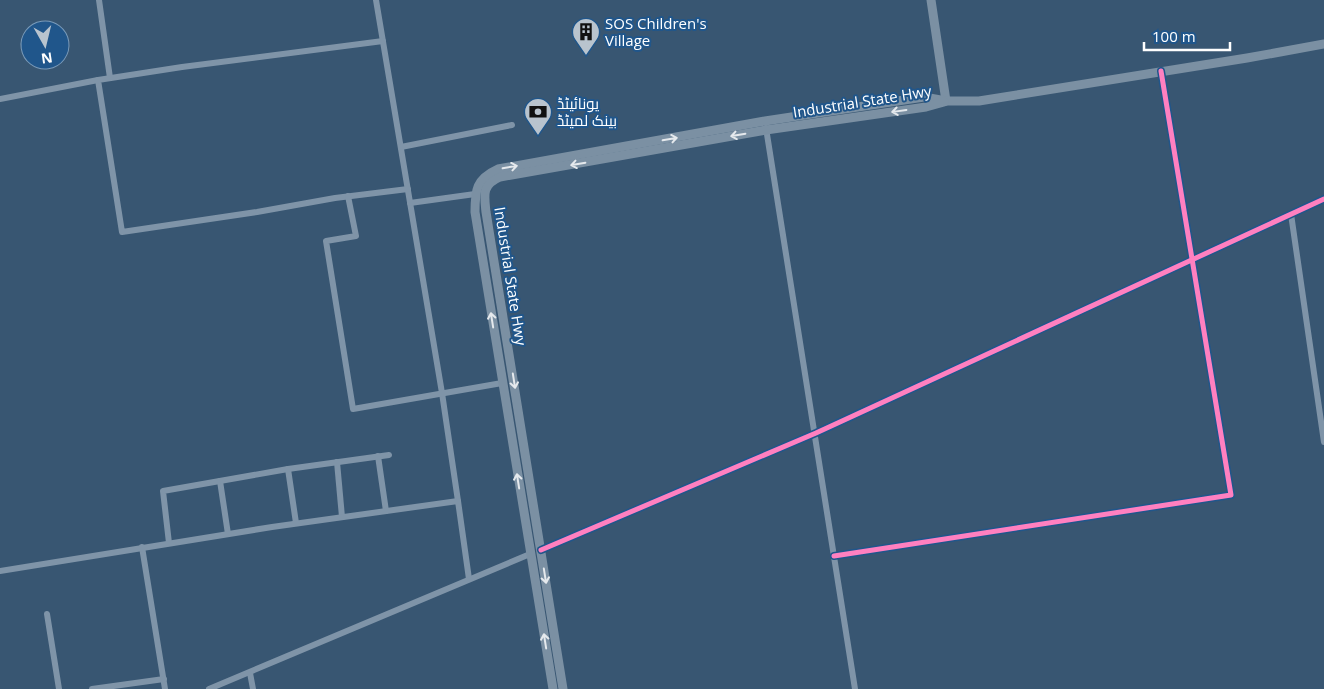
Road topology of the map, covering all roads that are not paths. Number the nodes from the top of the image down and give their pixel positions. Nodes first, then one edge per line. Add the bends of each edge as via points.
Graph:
1 (99, 0) edge
2 (376, 0) edge
3 (931, 0) edge
4 (383, 41) junction
5 (1324, 44) edge
6 (1161, 71) junction
7 (110, 78) junction
8 (98, 80) junction
9 (0, 99) edge
10 (946, 101) junction
11 (512, 125) dead end
12 (765, 126) junction
13 (401, 147) junction
14 (408, 189) junction
15 (475, 194) junction
16 (348, 196) junction
17 (1324, 199) edge
18 (410, 202) junction
19 (1291, 214) junction
20 (1193, 260) junction
21 (502, 383) junction
22 (442, 393) junction
23 (814, 434) junction
24 (1324, 442) edge
25 (389, 455) dead end
26 (378, 456) junction
27 (337, 462) junction
28 (288, 469) junction
29 (220, 481) junction
30 (533, 500) junction
31 (458, 501) junction
32 (522, 502) junction
33 (386, 511) junction
34 (342, 517) junction
35 (296, 523) junction
36 (228, 534) junction
37 (169, 543) junction
38 (142, 547) junction
39 (541, 550) junction
40 (530, 554) junction
41 (834, 556) junction
42 (0, 571) edge
43 (469, 580) junction
44 (550, 604) junction
45 (539, 606) junction
46 (47, 614) dead end
47 (250, 673) junction
48 (164, 679) junction
49 (59, 689) edge
50 (92, 689) edge
51 (165, 689) edge
52 (209, 689) edge
53 (253, 689) edge
54 (553, 689) edge
55 (563, 689) edge
56 (855, 689) edge

1 - 7 street
2 - 4 street
3 - 10 main road
4 - 7 street
4 - 13 street
5 - 6 main road, Industrial State Hwy
6 - 10 main road, Industrial State Hwy via 980,101
6 - 20 street
7 - 8 street
8 - 9 street
8 - 16 street via 122,232
10 - 12 main road, Industrial State Hwy via 926,107
11 - 13 street
15 -> 12 main road, Industrial State Hwy via 481,179 498,169
12 - 23 street
12 -> 30 main road, Industrial State Hwy via 500,177 488,184 484,195
13 - 14 street
14 - 16 street
14 - 18 street
15 - 18 street
21 -> 15 main road, Industrial State Hwy via 475,212
16 - 22 street via 356,236 326,241 353,409
17 - 19 street
18 - 22 street
19 - 20 street
19 - 24 street
20 - 23 street
20 - 41 street via 1231,495
21 - 22 street
32 -> 21 main road, Industrial State Hwy
22 - 31 street
23 - 39 street
23 - 41 street
25 - 26 street
26 - 27 street
26 - 33 street
27 - 28 street
27 - 34 street
28 - 29 street
28 - 35 street
29 - 36 street
29 - 37 street via 163,491
30 - 32 main road
30 - 39 main road, Industrial State Hwy
31 - 33 street
31 - 43 street
32 - 40 main road, Industrial State Hwy
33 - 34 street
34 - 35 street
35 - 36 street
36 - 37 street
37 - 38 street
38 - 42 street
38 - 48 street
39 -> 44 main road, Industrial State Hwy
40 - 43 street
40 - 45 main road, Industrial State Hwy
41 - 56 street
43 - 47 street
44 - 45 main road
44 - 55 main road, Industrial State Hwy
54 -> 45 main road, Industrial State Hwy
46 - 49 street
47 - 52 street
47 - 53 street
48 - 50 street
48 - 51 street

